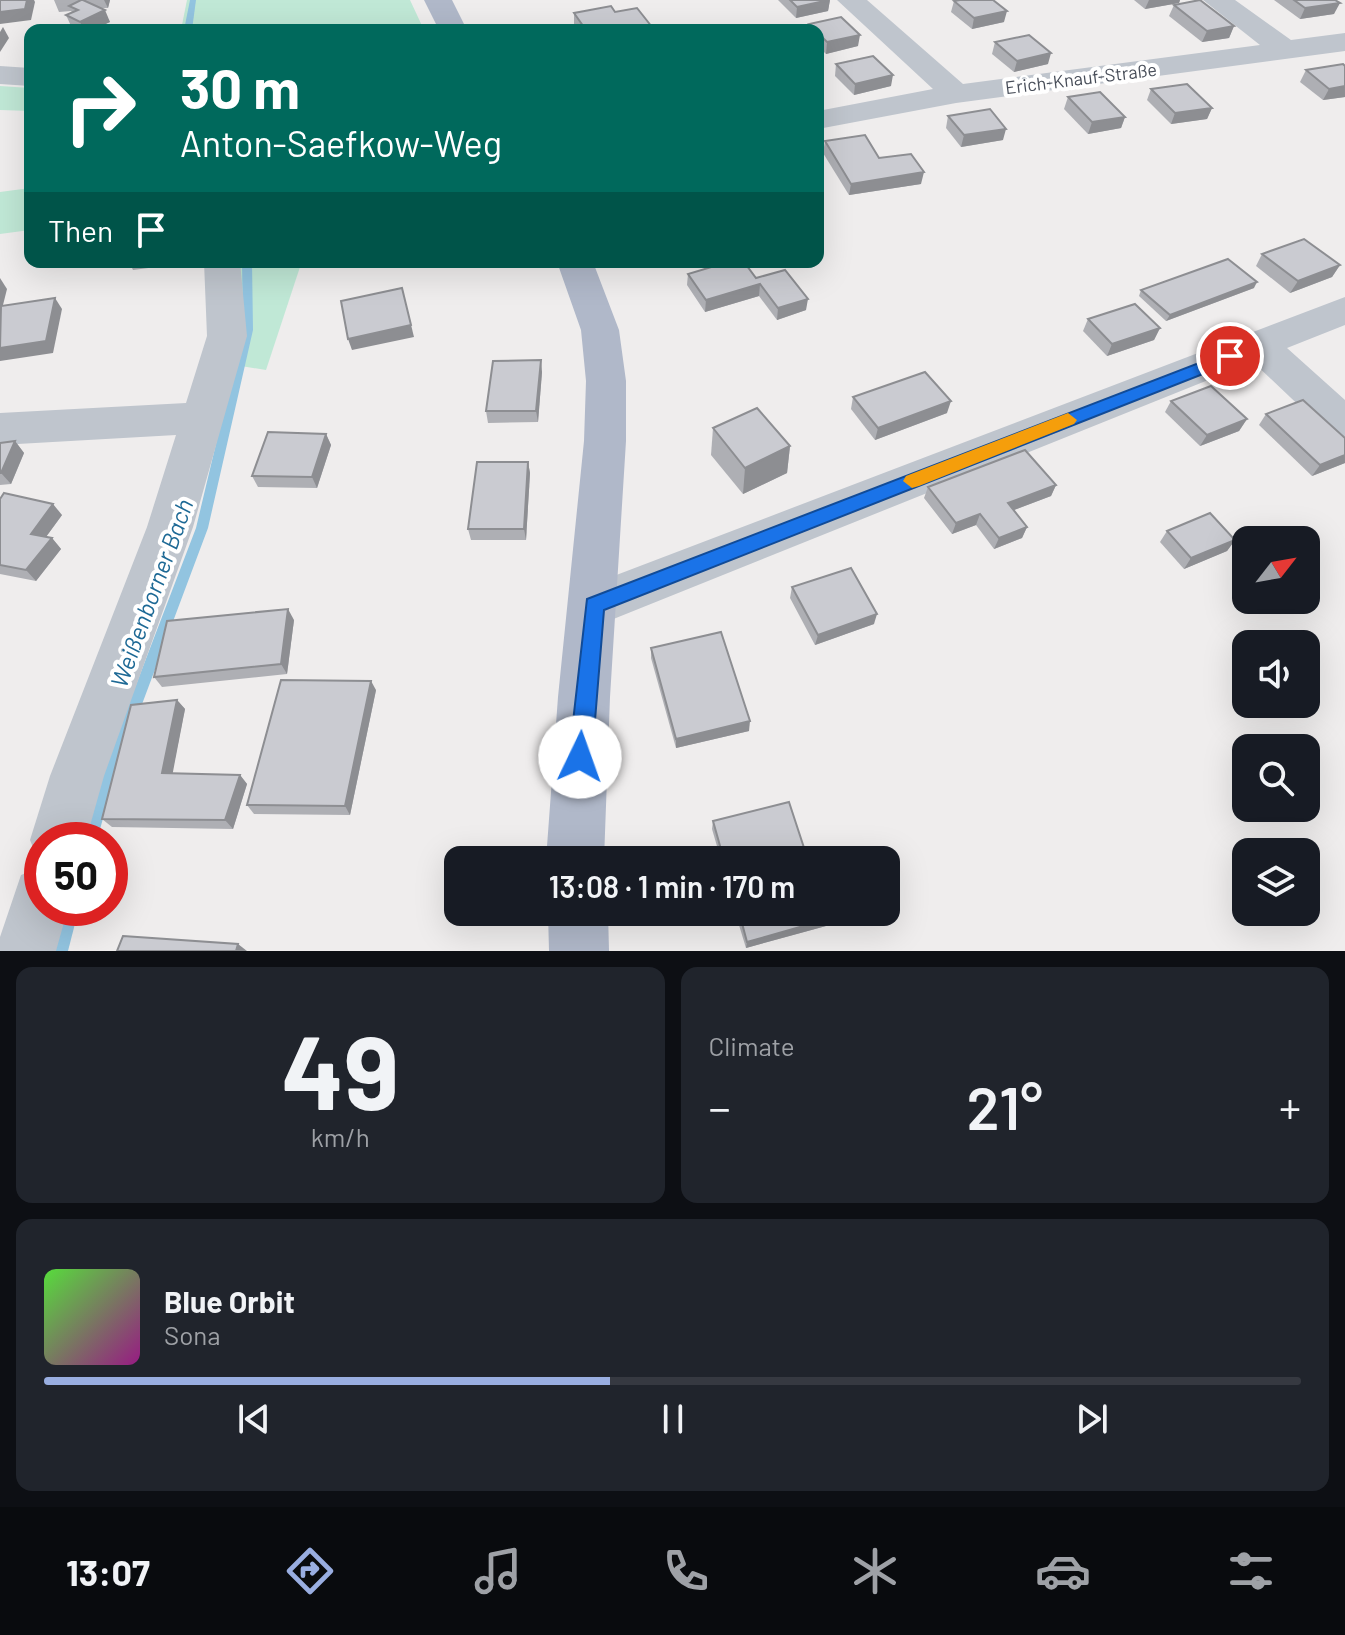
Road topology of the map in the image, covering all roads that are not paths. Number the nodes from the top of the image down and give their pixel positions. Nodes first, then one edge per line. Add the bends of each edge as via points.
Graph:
1 (438, 0) edge
2 (851, 0) edge
3 (1217, 0) edge
4 (450, 24) edge
5 (1345, 42) edge
6 (1287, 51) junction
7 (0, 75) edge
8 (24, 77) edge
9 (956, 94) junction
10 (824, 119) edge
11 (222, 268) edge
12 (577, 268) edge
13 (1345, 310) edge
14 (1259, 345) junction
15 (202, 418) junction
16 (1345, 424) edge
17 (0, 429) edge
18 (594, 605) junction
19 (63, 822) edge
20 (576, 846) edge
21 (33, 926) edge
22 (578, 926) edge
23 (26, 951) edge
24 (579, 951) edge

1 - 4 main road
2 - 9 street
3 - 6 street
5 - 6 street, Erich-Knauf-Straße
6 - 9 street, Erich-Knauf-Straße
7 - 8 street
9 - 10 street, Erich-Knauf-Straße
11 - 15 street via 227,336
12 - 18 main road via 600,330 606,381
13 - 14 street
14 - 16 street
14 - 18 street
15 - 17 street
15 - 19 street via 170,527
18 - 20 main road
21 - 23 street
22 - 24 main road

